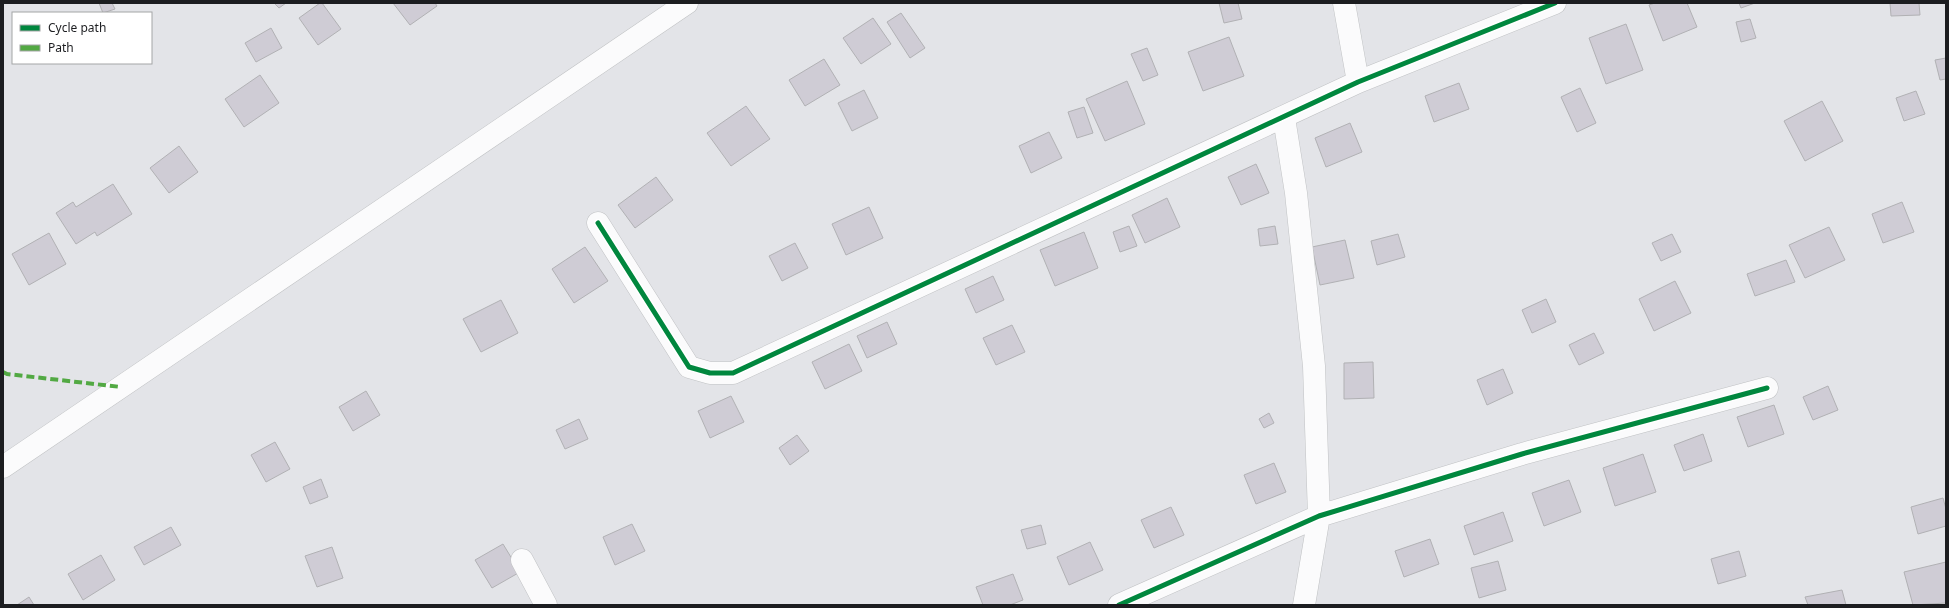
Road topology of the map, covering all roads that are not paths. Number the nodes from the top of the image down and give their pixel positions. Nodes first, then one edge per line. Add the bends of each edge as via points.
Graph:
1 (687, 3) edge
2 (1344, 3) edge
3 (1555, 3) edge
4 (1358, 82) junction
5 (1284, 118) junction
6 (598, 223) dead end
7 (1767, 388) dead end
8 (3, 467) edge
9 (1320, 516) junction
10 (522, 560) dead end
11 (546, 605) edge
12 (1119, 605) edge
13 (1304, 605) edge

1 - 8 street
2 - 4 street
3 - 4 street
4 - 5 street
5 - 6 street via 733,374 710,374 689,367
5 - 9 street via 1296,193 1314,366
7 - 9 street via 1522,454
9 - 12 street
9 - 13 street
10 - 11 street

